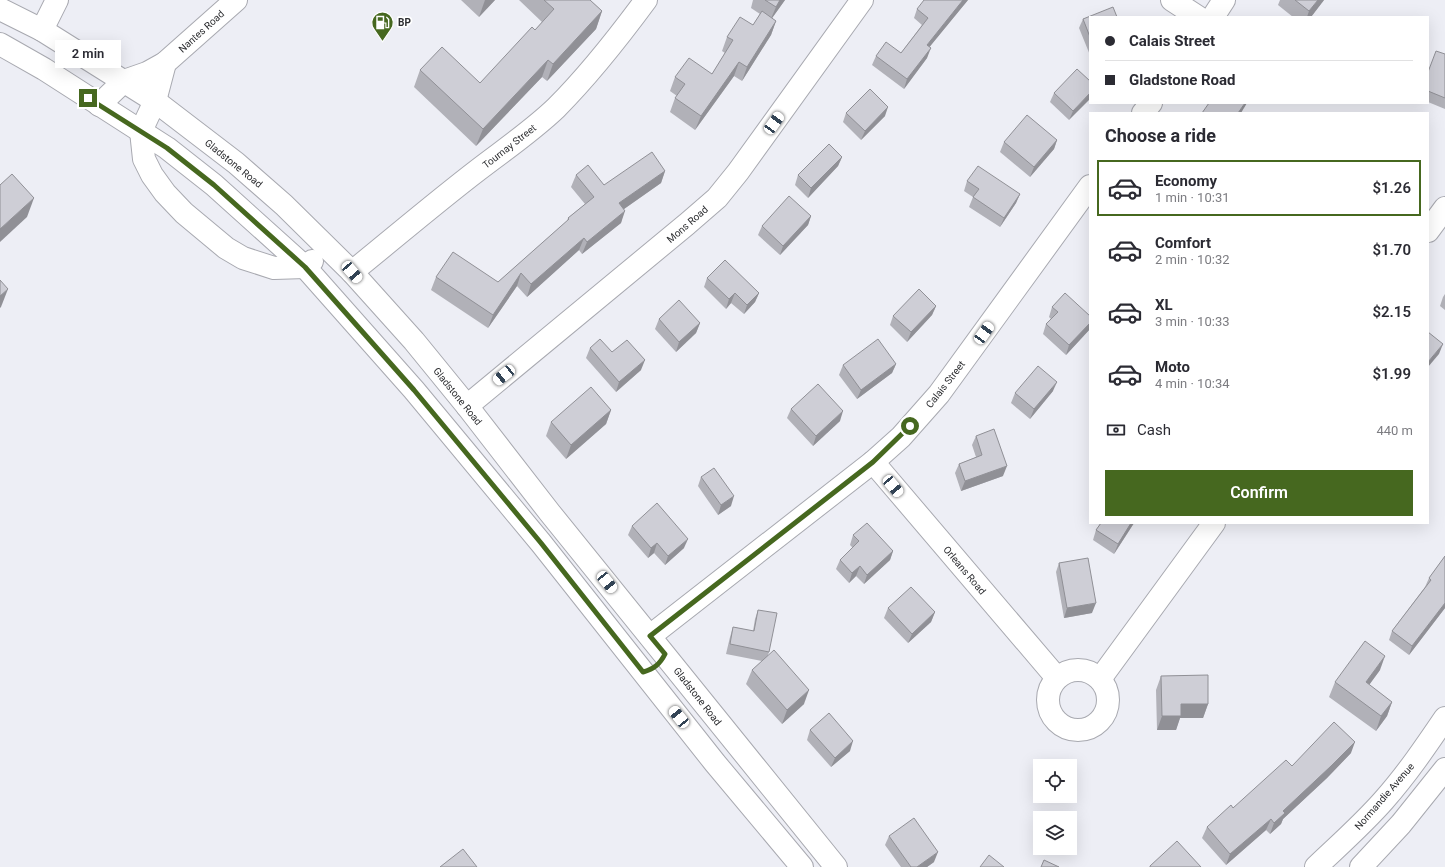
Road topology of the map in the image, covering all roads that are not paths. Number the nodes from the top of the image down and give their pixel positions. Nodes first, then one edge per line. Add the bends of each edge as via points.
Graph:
1 (57, 0) edge
2 (236, 0) edge
3 (646, 0) edge
4 (862, 0) edge
5 (1172, 0) edge
6 (1224, 0) edge
7 (0, 9) edge
8 (1196, 16) edge
9 (1213, 16) edge
10 (23, 20) junction
11 (51, 36) junction
12 (5, 47) edge
13 (165, 63) junction
14 (44, 69) junction
15 (124, 82) junction
16 (155, 101) junction
17 (99, 105) junction
18 (141, 131) junction
19 (1089, 187) edge
20 (1445, 208) edge
21 (1429, 230) edge
22 (328, 248) junction
23 (305, 267) junction
24 (352, 272) junction
25 (369, 290) junction
26 (344, 312) junction
27 (451, 386) junction
28 (427, 406) junction
29 (467, 406) junction
30 (481, 424) junction
31 (459, 444) junction
32 (873, 462) junction
33 (1213, 524) edge
34 (635, 617) junction
35 (614, 635) junction
36 (650, 636) junction
37 (665, 654) junction
38 (643, 672) junction
39 (1057, 678) junction
40 (1100, 679) junction
41 (1445, 718) edge
42 (1445, 769) edge
43 (822, 850) junction
44 (801, 866) edge
45 (836, 867) edge
46 (1316, 867) edge
47 (1360, 867) edge

1 - 11 street
2 - 13 street, Nantes Road
3 - 24 street, Tournay Street via 592,70 556,108
4 - 29 street, Mons Road via 717,198
5 - 8 street
6 - 9 street
7 - 10 street, Gladstone Road
10 - 11 street, Gladstone Road
10 - 12 street
11 - 14 street via 55,57
11 - 15 street, Gladstone Road
12 - 14 street
13 - 15 street, Nantes Road
13 - 16 street
14 - 17 street
15 - 16 street, Gladstone Road
15 - 17 street, Nantes Road
16 - 18 street
16 - 22 street, Gladstone Road via 236,163
17 - 18 street
18 - 23 street via 214,185
18 - 23 street via 144,159 165,193 184,213 226,248 243,258 274,268
19 - 32 street, Calais Street via 940,394
20 - 21 street
22 - 23 street
22 - 24 street, Gladstone Road
23 - 26 street
24 - 25 street, Gladstone Road
25 - 26 street
25 - 27 street, Gladstone Road
26 - 28 street
27 - 28 street
27 - 29 street, Gladstone Road
28 - 31 street
29 - 30 street, Gladstone Road
30 - 31 street
30 - 34 street, Gladstone Road
31 - 35 street
32 - 36 street, Calais Street
32 - 39 street, Orleans Road
33 - 40 street
34 - 35 street via 620,627
34 - 36 street, Gladstone Road
35 - 38 street
36 - 37 street, Gladstone Road
37 - 38 street via 656,667
37 - 43 street, Gladstone Road
38 - 44 street
39 - 40 street via 1074,670 1083,670
39 - 40 street via 1048,694 1050,711 1060,725 1077,730 1094,726 1106,712 1108,695
41 - 46 street, Normandie Avenue via 1413,764 1384,799
42 - 47 street via 1401,824
43 - 44 street
43 - 45 street, Gladstone Road

